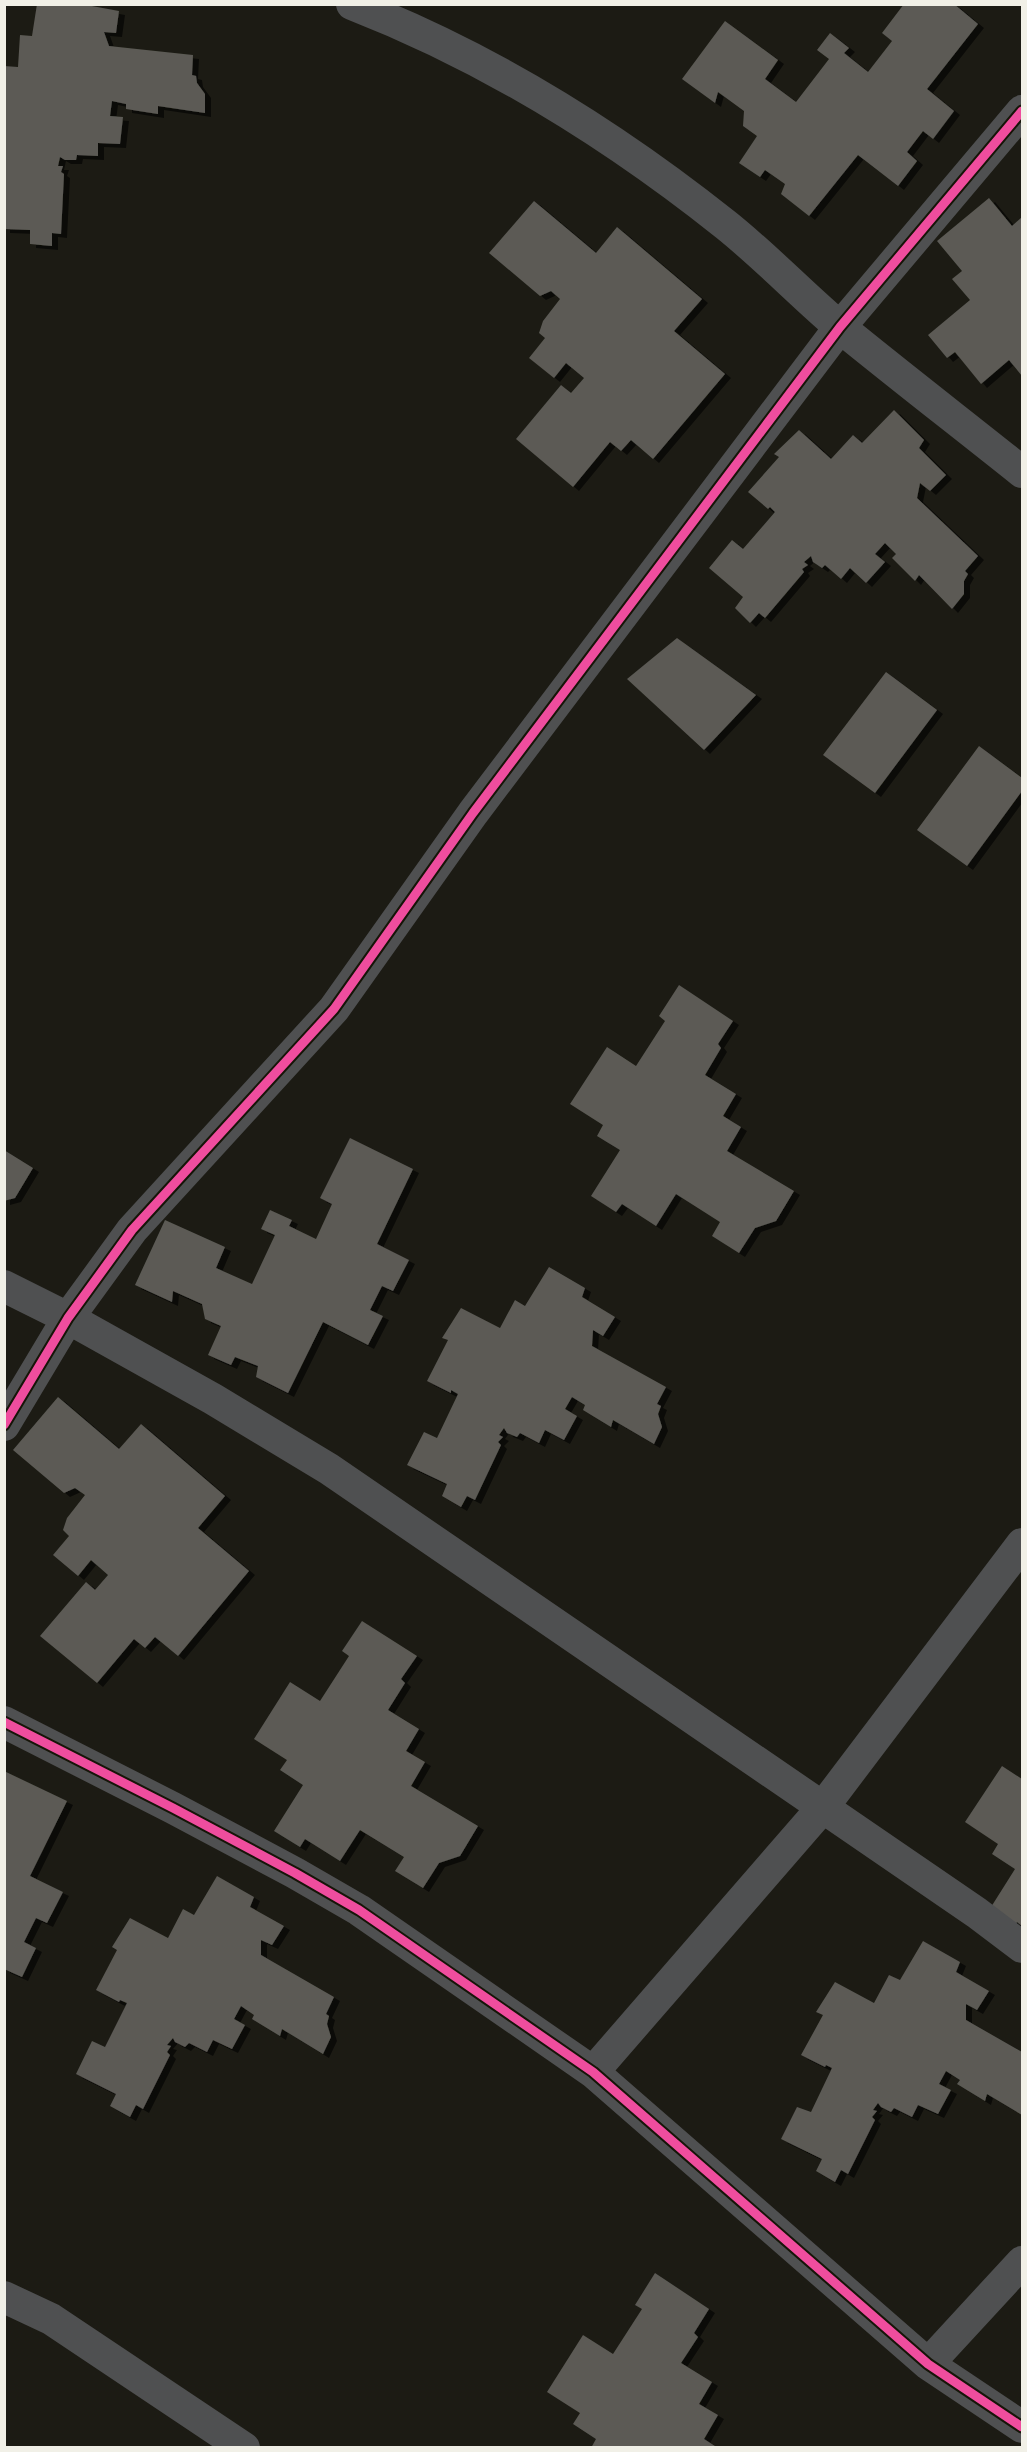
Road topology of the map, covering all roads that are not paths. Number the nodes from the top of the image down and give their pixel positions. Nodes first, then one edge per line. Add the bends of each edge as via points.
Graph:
1 (352, 4) edge
2 (389, 11) edge
3 (1023, 111) edge
4 (840, 327) junction
5 (1023, 472) edge
6 (4, 1286) edge
7 (68, 1318) junction
8 (4, 1425) edge
9 (1023, 1544) edge
10 (4, 1722) edge
11 (823, 1807) junction
12 (1023, 1947) edge
13 (593, 2072) junction
14 (1023, 2262) edge
15 (4, 2297) edge
16 (928, 2364) junction
17 (1023, 2427) edge
18 (244, 2448) edge

1 - 2 street
2 - 4 street via 519,83 647,164 728,227
3 - 4 street
4 - 5 street
4 - 7 street via 473,813 334,1009 132,1230
6 - 7 street
7 - 8 street
7 - 11 street via 329,1469
9 - 11 street
10 - 13 street via 173,1808 359,1910
11 - 12 street
11 - 13 street
13 - 16 street
14 - 16 street
15 - 18 street via 51,2319
16 - 17 street

